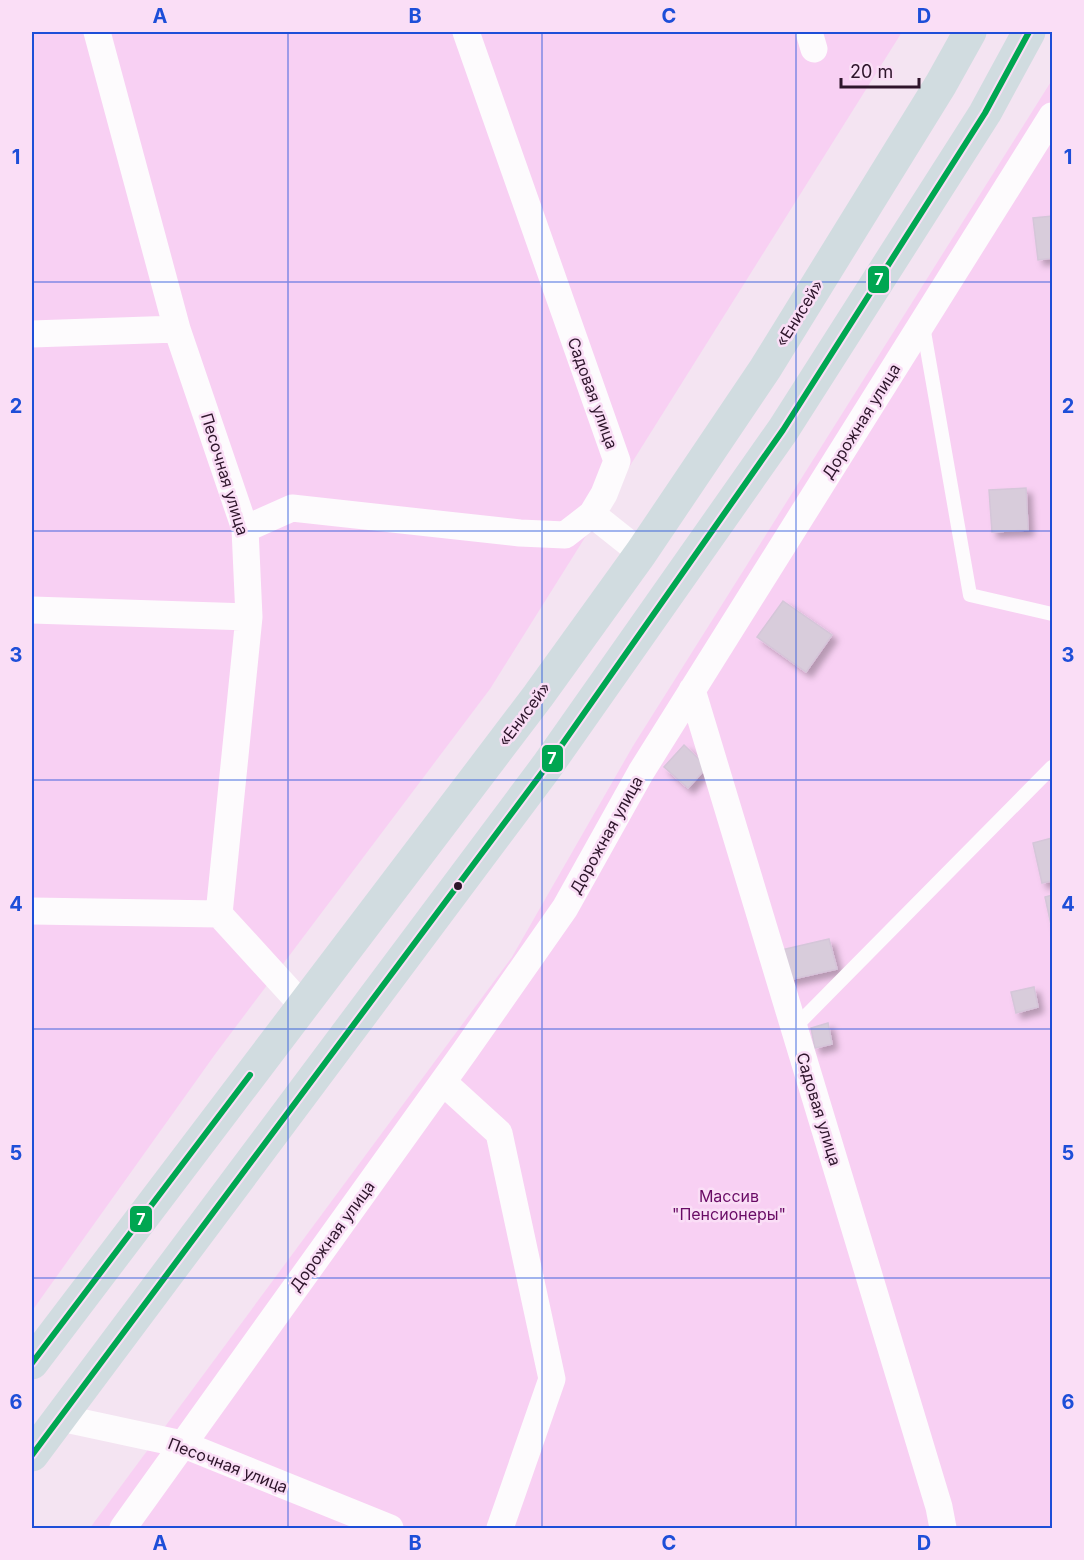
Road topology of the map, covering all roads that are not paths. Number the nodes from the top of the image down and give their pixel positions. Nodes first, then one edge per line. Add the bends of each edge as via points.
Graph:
1 (97, 32) edge
2 (466, 32) edge
3 (970, 32) edge
4 (1029, 32) edge
5 (1053, 116) edge
6 (922, 324) junction
7 (177, 329) junction
8 (32, 334) edge
9 (592, 514) junction
10 (245, 529) junction
11 (641, 554) junction
12 (32, 610) edge
13 (1053, 614) edge
14 (249, 617) junction
15 (692, 690) junction
16 (1053, 767) edge
17 (32, 911) edge
18 (219, 914) junction
19 (303, 1006) junction
20 (794, 1028) junction
21 (443, 1082) junction
22 (32, 1363) edge
23 (61, 1418) junction
24 (182, 1444) junction
25 (32, 1455) edge
26 (123, 1528) edge
27 (390, 1528) edge
28 (500, 1528) edge
29 (943, 1528) edge

1 - 7 street, Песочная улица
2 - 9 street, Садовая улица via 617,461
3 - 11 highway, «Енисей» via 765,369
4 - 23 highway via 985,113 756,468 547,766
5 - 6 street, Дорожная улица
6 - 13 lane via 970,595
6 - 15 street, Дорожная улица
7 - 8 street
7 - 10 street, Песочная улица
9 - 10 street, Садовая улица via 565,535 292,508
9 - 11 street
10 - 14 street, Песочная улица
11 - 19 highway, «Енисей»
12 - 14 street
14 - 18 street, Песочная улица
15 - 20 street, Садовая улица
15 - 21 street, Дорожная улица via 565,908
16 - 20 lane
17 - 18 street
18 - 19 street
19 - 22 highway, «Енисей»
20 - 29 street, Садовая улица
21 - 24 street, Дорожная улица
21 - 28 street via 499,1133 552,1379
23 - 24 street, Песочная улица
23 - 25 highway
24 - 26 street, Дорожная улица
24 - 27 street, Песочная улица

